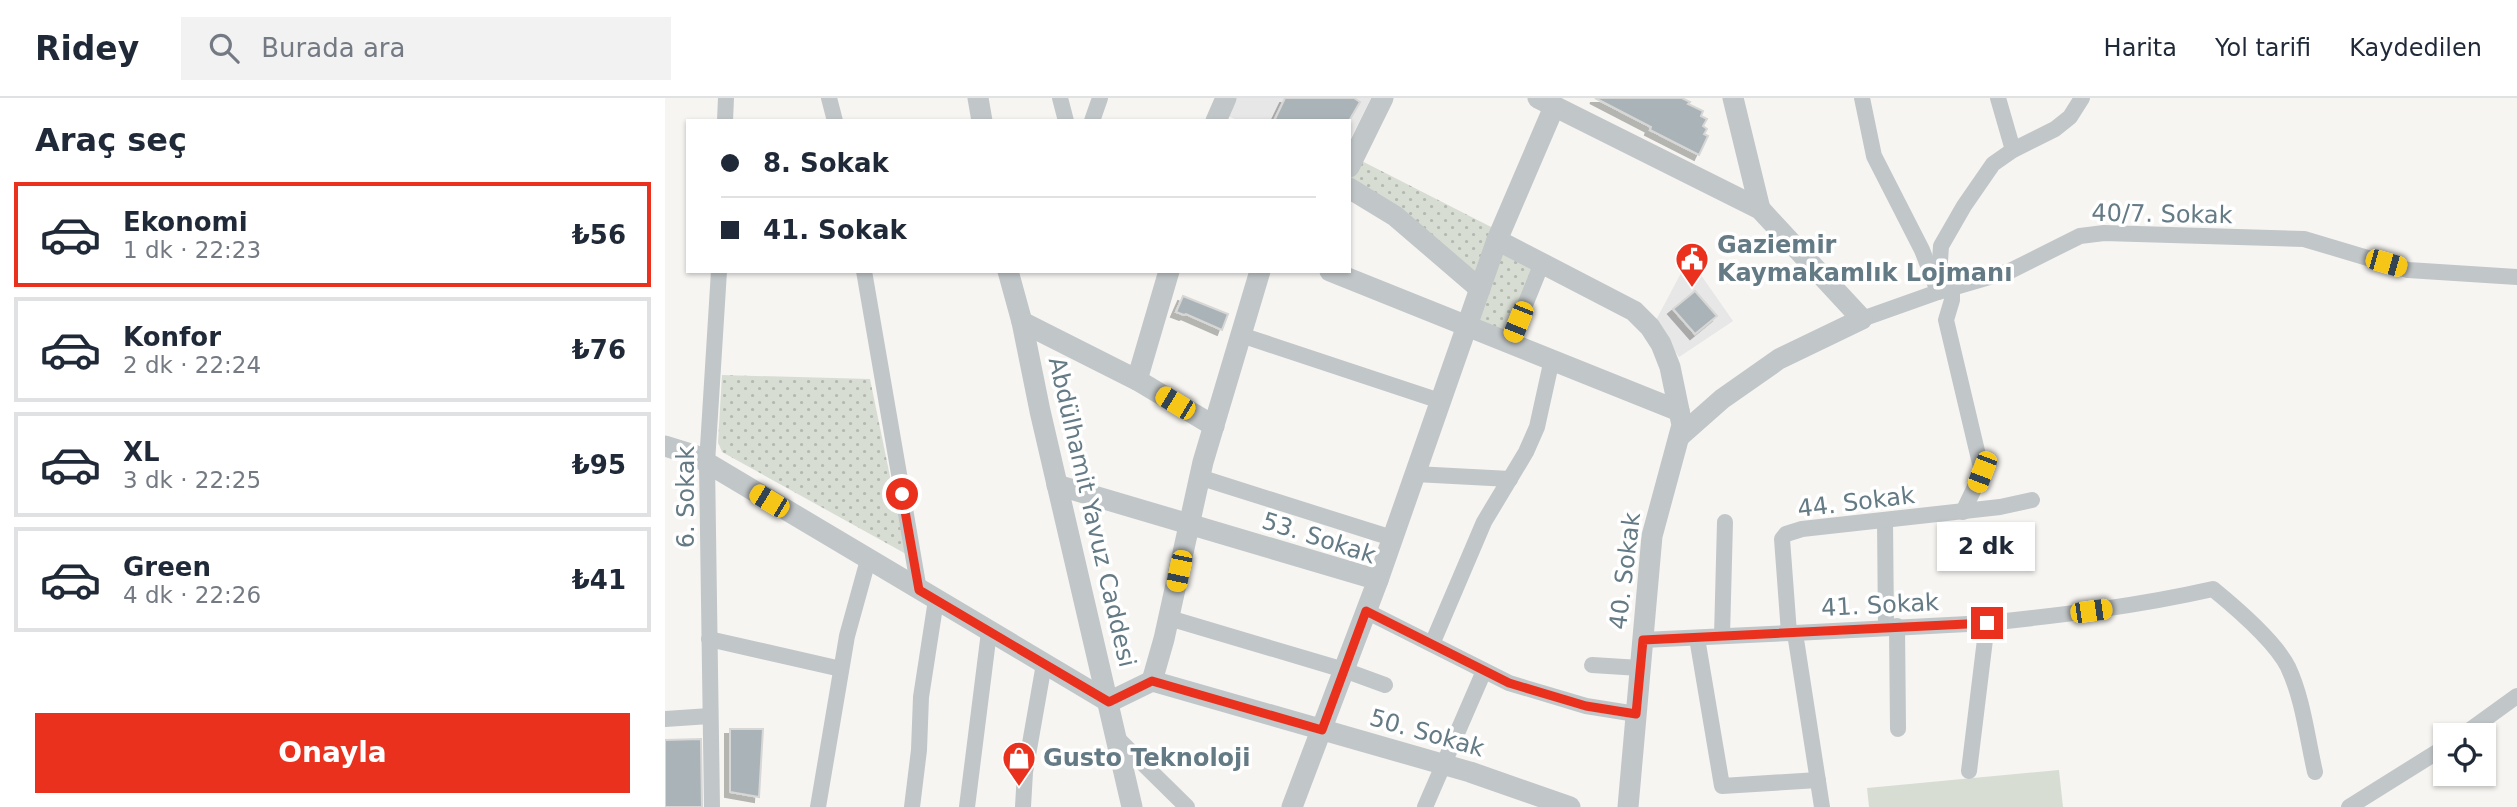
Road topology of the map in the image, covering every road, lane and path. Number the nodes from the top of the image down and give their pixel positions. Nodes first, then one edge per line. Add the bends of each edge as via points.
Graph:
1 (726, 98) edge
2 (829, 98) edge
3 (978, 98) edge
4 (1061, 98) edge
5 (1100, 98) edge
6 (1226, 98) edge
7 (1383, 98) edge
8 (1733, 98) edge
9 (1862, 98) edge
10 (1999, 98) edge
11 (2082, 98) edge
12 (1546, 102) edge
13 (726, 119) edge
14 (834, 119) edge
15 (982, 119) edge
16 (1066, 119) edge
17 (1094, 119) edge
18 (1218, 119) edge
19 (2013, 150) junction
20 (1352, 162) edge
21 (1351, 189) edge
22 (1760, 209) junction
23 (1497, 240) junction
24 (1542, 262) junction
25 (719, 273) edge
26 (864, 273) edge
27 (1008, 273) edge
28 (1168, 273) edge
29 (1260, 273) edge
30 (1335, 273) edge
31 (2517, 277) edge
32 (1480, 289) junction
33 (1945, 290) junction
34 (1861, 318) junction
35 (1022, 322) junction
36 (1467, 325) junction
37 (1241, 335) junction
38 (1510, 342) junction
39 (1552, 359) junction
40 (1137, 380) junction
41 (1440, 401) junction
42 (1679, 411) junction
43 (1214, 426) junction
44 (1679, 437) junction
45 (665, 446) edge
46 (707, 463) junction
47 (1415, 474) junction
48 (1199, 477) junction
49 (1510, 479) junction
50 (1057, 485) junction
51 (2032, 500) dead end
52 (1963, 512) junction
53 (1885, 520) junction
54 (1724, 522) dead end
55 (1189, 525) junction
56 (1392, 538) junction
57 (868, 560) junction
58 (1378, 580) junction
59 (927, 595) junction
60 (1366, 611) junction
61 (1169, 618) junction
62 (1987, 623) junction
63 (1892, 627) junction
64 (989, 632) junction
65 (1792, 633) junction
66 (1722, 636) junction
67 (1697, 638) junction
68 (709, 639) junction
69 (1643, 640) junction
70 (1432, 644) junction
71 (1044, 664) junction
72 (1593, 665) dead end
73 (1640, 668) junction
74 (841, 669) junction
75 (1345, 670) junction
76 (1484, 671) junction
77 (1152, 681) junction
78 (1385, 685) dead end
79 (2517, 696) edge
80 (1109, 702) junction
81 (1636, 714) junction
82 (710, 716) junction
83 (665, 719) edge
84 (2480, 723) edge
85 (1898, 729) dead end
86 (1322, 730) junction
87 (1117, 738) junction
88 (2433, 754) edge
89 (1444, 764) junction
90 (1969, 771) dead end
91 (2315, 772) dead end
92 (1818, 780) junction
93 (712, 807) edge
94 (817, 807) edge
95 (912, 807) edge
96 (967, 807) edge
97 (1023, 807) edge
98 (1132, 807) edge
99 (1187, 807) edge
100 (1292, 807) edge
101 (1425, 807) edge
102 (1570, 807) edge
103 (1628, 807) edge
104 (1822, 807) edge
105 (2349, 807) edge

1 - 13 street
2 - 14 street
3 - 15 street
4 - 16 street
5 - 17 street
6 - 18 street
7 - 20 street
8 - 22 street
9 - 33 street via 1874,156
10 - 19 street
11 - 19 street via 2055,129
12 - 22 street
12 - 23 street
19 - 33 street via 1993,164 1941,246
21 - 32 street via 1395,216
22 - 34 street
23 - 24 street, 40. Sokak
23 - 32 street
24 - 38 street
24 - 42 street, 40. Sokak via 1643,318 1666,356
25 - 46 street, 6. Sokak
26 - 59 street
27 - 35 street, Abdülhamit Yavuz Caddesi
28 - 40 street
29 - 37 street
30 - 36 street
31 - 33 street, 40/7. Sokak via 2408,270 2304,239 2104,233 2080,236 2011,271
32 - 36 street
33 - 34 street, 40/7. Sokak
33 - 52 street via 1952,300 1946,320 1982,472
34 - 44 street via 1779,359 1722,399
35 - 40 street
35 - 50 street, Abdülhamit Yavuz Caddesi
36 - 38 street
36 - 41 street
37 - 41 street
37 - 43 street
38 - 39 street
39 - 42 street
39 - 49 street via 1537,427
40 - 43 street
41 - 47 street
42 - 44 street, 40. Sokak
43 - 48 street
44 - 69 street, 40. Sokak via 1652,536
45 - 46 street
46 - 57 street
46 - 68 street, 6. Sokak
47 - 49 street
47 - 56 street
48 - 55 street
48 - 56 street
49 - 70 street via 1484,522
50 - 55 street, 53. Sokak
50 - 80 street, Abdülhamit Yavuz Caddesi
51 - 52 street, 44. Sokak
52 - 53 street, 44. Sokak
53 - 63 street
53 - 65 street, 44. Sokak via 1802,529 1781,540
54 - 66 street
55 - 58 street, 53. Sokak
55 - 61 street
56 - 58 street
57 - 59 street
57 - 74 street
58 - 60 street, 53. Sokak
59 - 64 street
59 - 95 street
60 - 70 street
60 - 75 street, 53. Sokak
61 - 75 street
61 - 77 street
62 - 63 street, 41. Sokak
62 - 90 street
62 - 91 street, 41. Sokak via 2118,607 2213,589 2287,665
63 - 65 street, 41. Sokak
63 - 85 street
64 - 71 street
64 - 96 street
65 - 66 street, 41. Sokak
65 - 92 street
66 - 67 street, 41. Sokak
67 - 69 street, 41. Sokak
67 - 92 street via 1722,786
68 - 74 street
68 - 82 street, 6. Sokak
69 - 73 street, 40. Sokak
70 - 76 street
71 - 80 street
71 - 97 street
72 - 73 street
73 - 81 street, 40. Sokak
74 - 94 street
75 - 78 street
75 - 86 street, 53. Sokak
76 - 81 street via 1586,706
76 - 89 street
77 - 80 street
77 - 86 street, 50. Sokak
79 - 84 street
80 - 87 street, Abdülhamit Yavuz Caddesi
81 - 103 street, 40. Sokak
82 - 83 street
82 - 93 street, 6. Sokak
86 - 89 street, 50. Sokak
86 - 100 street, 53. Sokak
87 - 98 street, Abdülhamit Yavuz Caddesi
87 - 99 street
88 - 105 street
89 - 101 street
89 - 102 street, 50. Sokak
92 - 104 street

